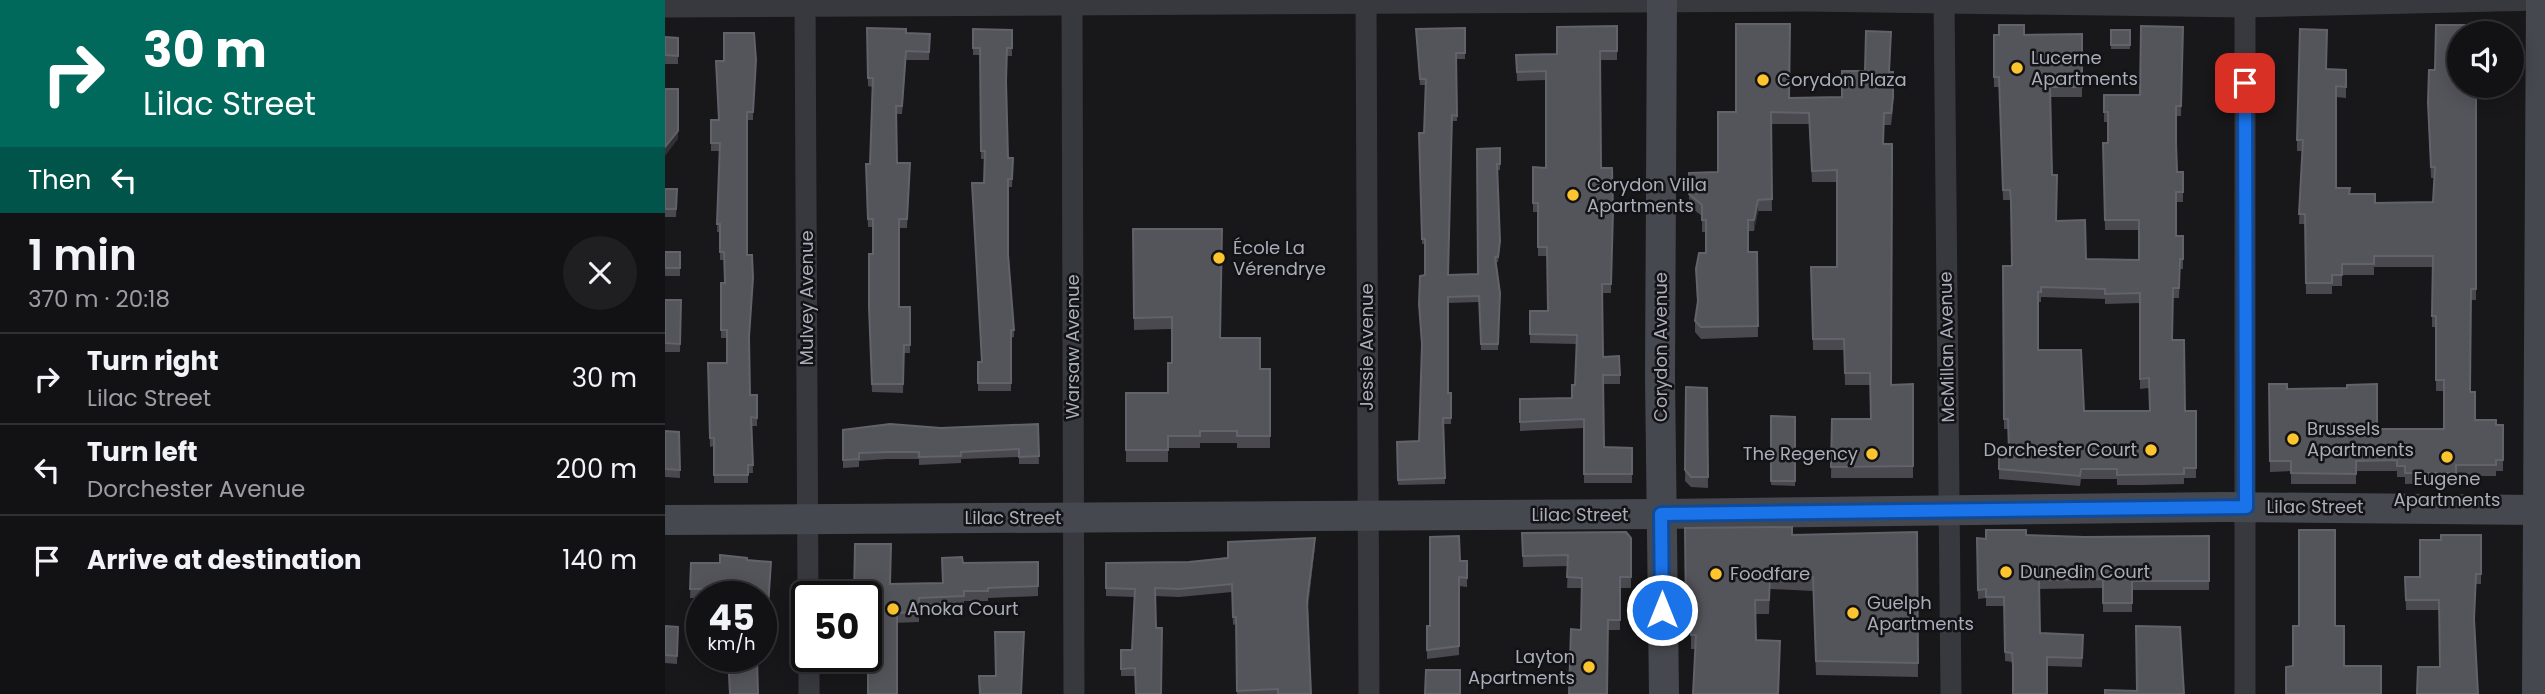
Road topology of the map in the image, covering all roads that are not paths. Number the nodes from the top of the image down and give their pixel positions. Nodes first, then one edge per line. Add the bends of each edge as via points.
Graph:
1 (2540, 0) edge
2 (1944, 1) edge
3 (1072, 2) edge
4 (1366, 2) edge
5 (1662, 2) edge
6 (805, 3) edge
7 (2245, 4) edge
8 (665, 7) edge
9 (2246, 507) junction
10 (1948, 510) junction
11 (2541, 510) edge
12 (1368, 514) junction
13 (1661, 514) junction
14 (808, 518) junction
15 (1072, 518) junction
16 (665, 520) edge
17 (808, 581) edge
18 (809, 672) edge
19 (809, 694) edge
20 (1074, 694) edge
21 (1369, 694) edge
22 (1664, 694) edge
23 (1951, 694) edge
24 (2245, 694) edge
25 (2537, 694) edge

1 - 7 street
1 - 11 street
2 - 5 street
2 - 7 street
2 - 10 street, McMillan Avenue
3 - 4 street
3 - 6 street
3 - 15 street, Warsaw Avenue
4 - 5 street
4 - 12 street, Jessie Avenue
5 - 13 street, Corydon Avenue
6 - 8 street
6 - 14 street, Mulvey Avenue
7 - 9 street
9 - 10 street, Lilac Street
9 - 11 street, Lilac Street
9 - 24 street
10 - 13 street, Lilac Street
10 - 23 street, McMillan Avenue
11 - 25 street
12 - 13 street, Lilac Street
12 - 15 street, Lilac Street
12 - 21 street, Jessie Avenue
13 - 22 street, Corydon Avenue
14 - 15 street, Lilac Street
14 - 16 street, Lilac Street
14 - 17 street, Mulvey Avenue
15 - 20 street, Warsaw Avenue
18 - 19 street

